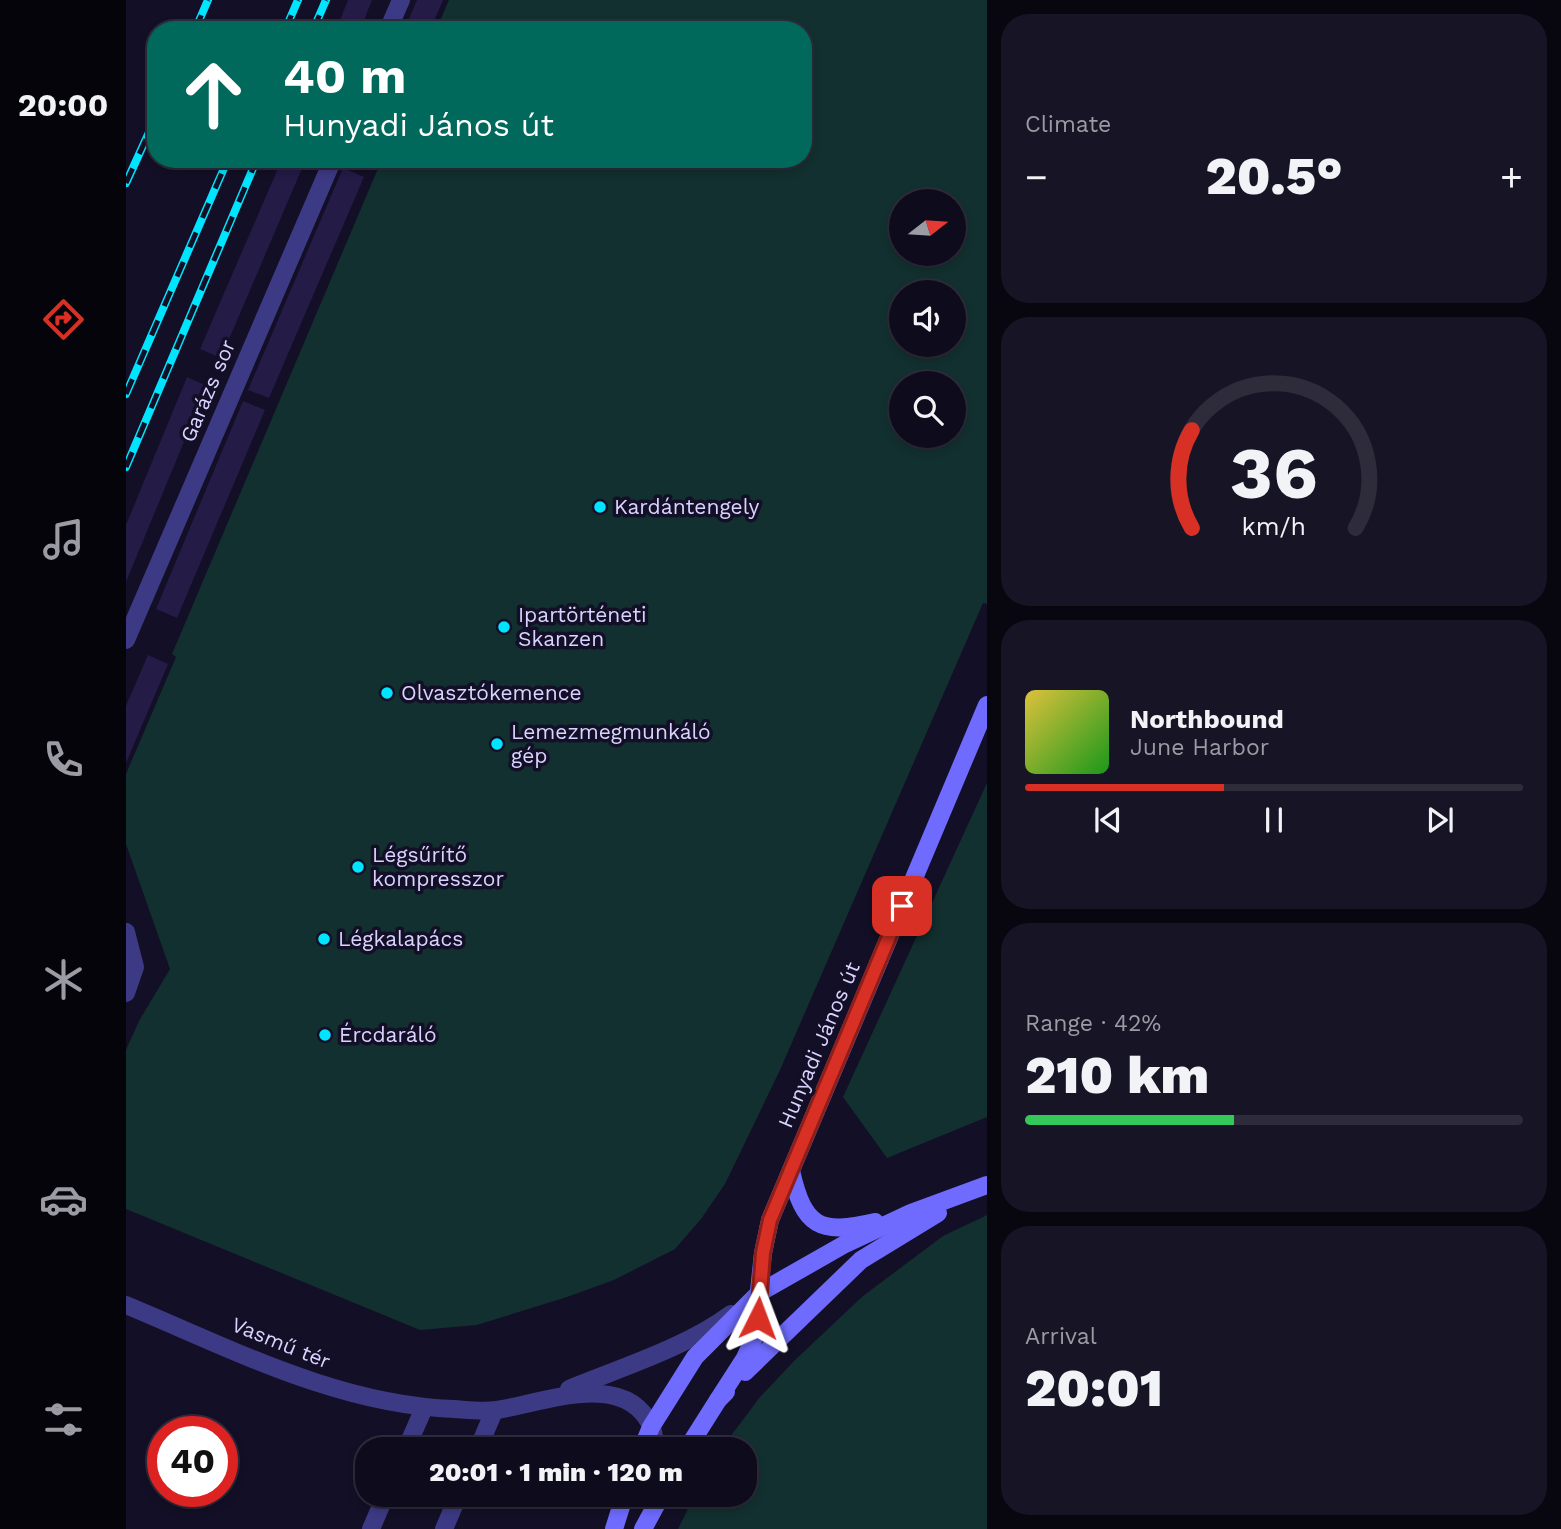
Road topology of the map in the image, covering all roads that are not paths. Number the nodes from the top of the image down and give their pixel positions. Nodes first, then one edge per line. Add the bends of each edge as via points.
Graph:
1 (401, 0) edge
2 (392, 21) edge
3 (329, 168) edge
4 (126, 640) edge
5 (987, 705) edge
6 (126, 932) edge
7 (126, 993) edge
8 (791, 1171) junction
9 (986, 1186) edge
10 (911, 1213) junction
11 (759, 1293) junction
12 (126, 1305) edge
13 (547, 1399) junction
14 (718, 1400) junction
15 (424, 1408) junction
16 (494, 1410) junction
17 (651, 1427) junction
18 (411, 1437) edge
19 (483, 1437) edge
20 (647, 1437) edge
21 (654, 1437) edge
22 (695, 1437) edge
23 (380, 1507) edge
24 (453, 1507) edge
25 (621, 1507) edge
26 (648, 1507) edge
27 (655, 1507) edge
28 (371, 1529) edge
29 (444, 1529) edge
30 (614, 1529) edge
31 (642, 1529) edge

1 - 2 street
3 - 4 street, Garázs sor
5 - 8 street, Hunyadi János út
6 - 7 street via 135,967
8 - 10 street via 798,1202 821,1225 856,1227
8 - 11 street, Hunyadi János út via 770,1220
9 - 10 street
9 - 14 street via 860,1260
10 - 11 street
11 - 13 street via 684,1341
11 - 14 street via 754,1338
11 - 17 street via 695,1357
12 - 15 street, Vasmű tér via 313,1383
13 - 16 street, Vasmű tér
13 - 17 street via 590,1392 618,1396 639,1409
14 - 22 street
15 - 16 street, Vasmű tér
15 - 18 street
16 - 19 street
17 - 20 street
17 - 21 street
23 - 28 street
24 - 29 street
25 - 30 street
26 - 31 street
27 - 31 street

